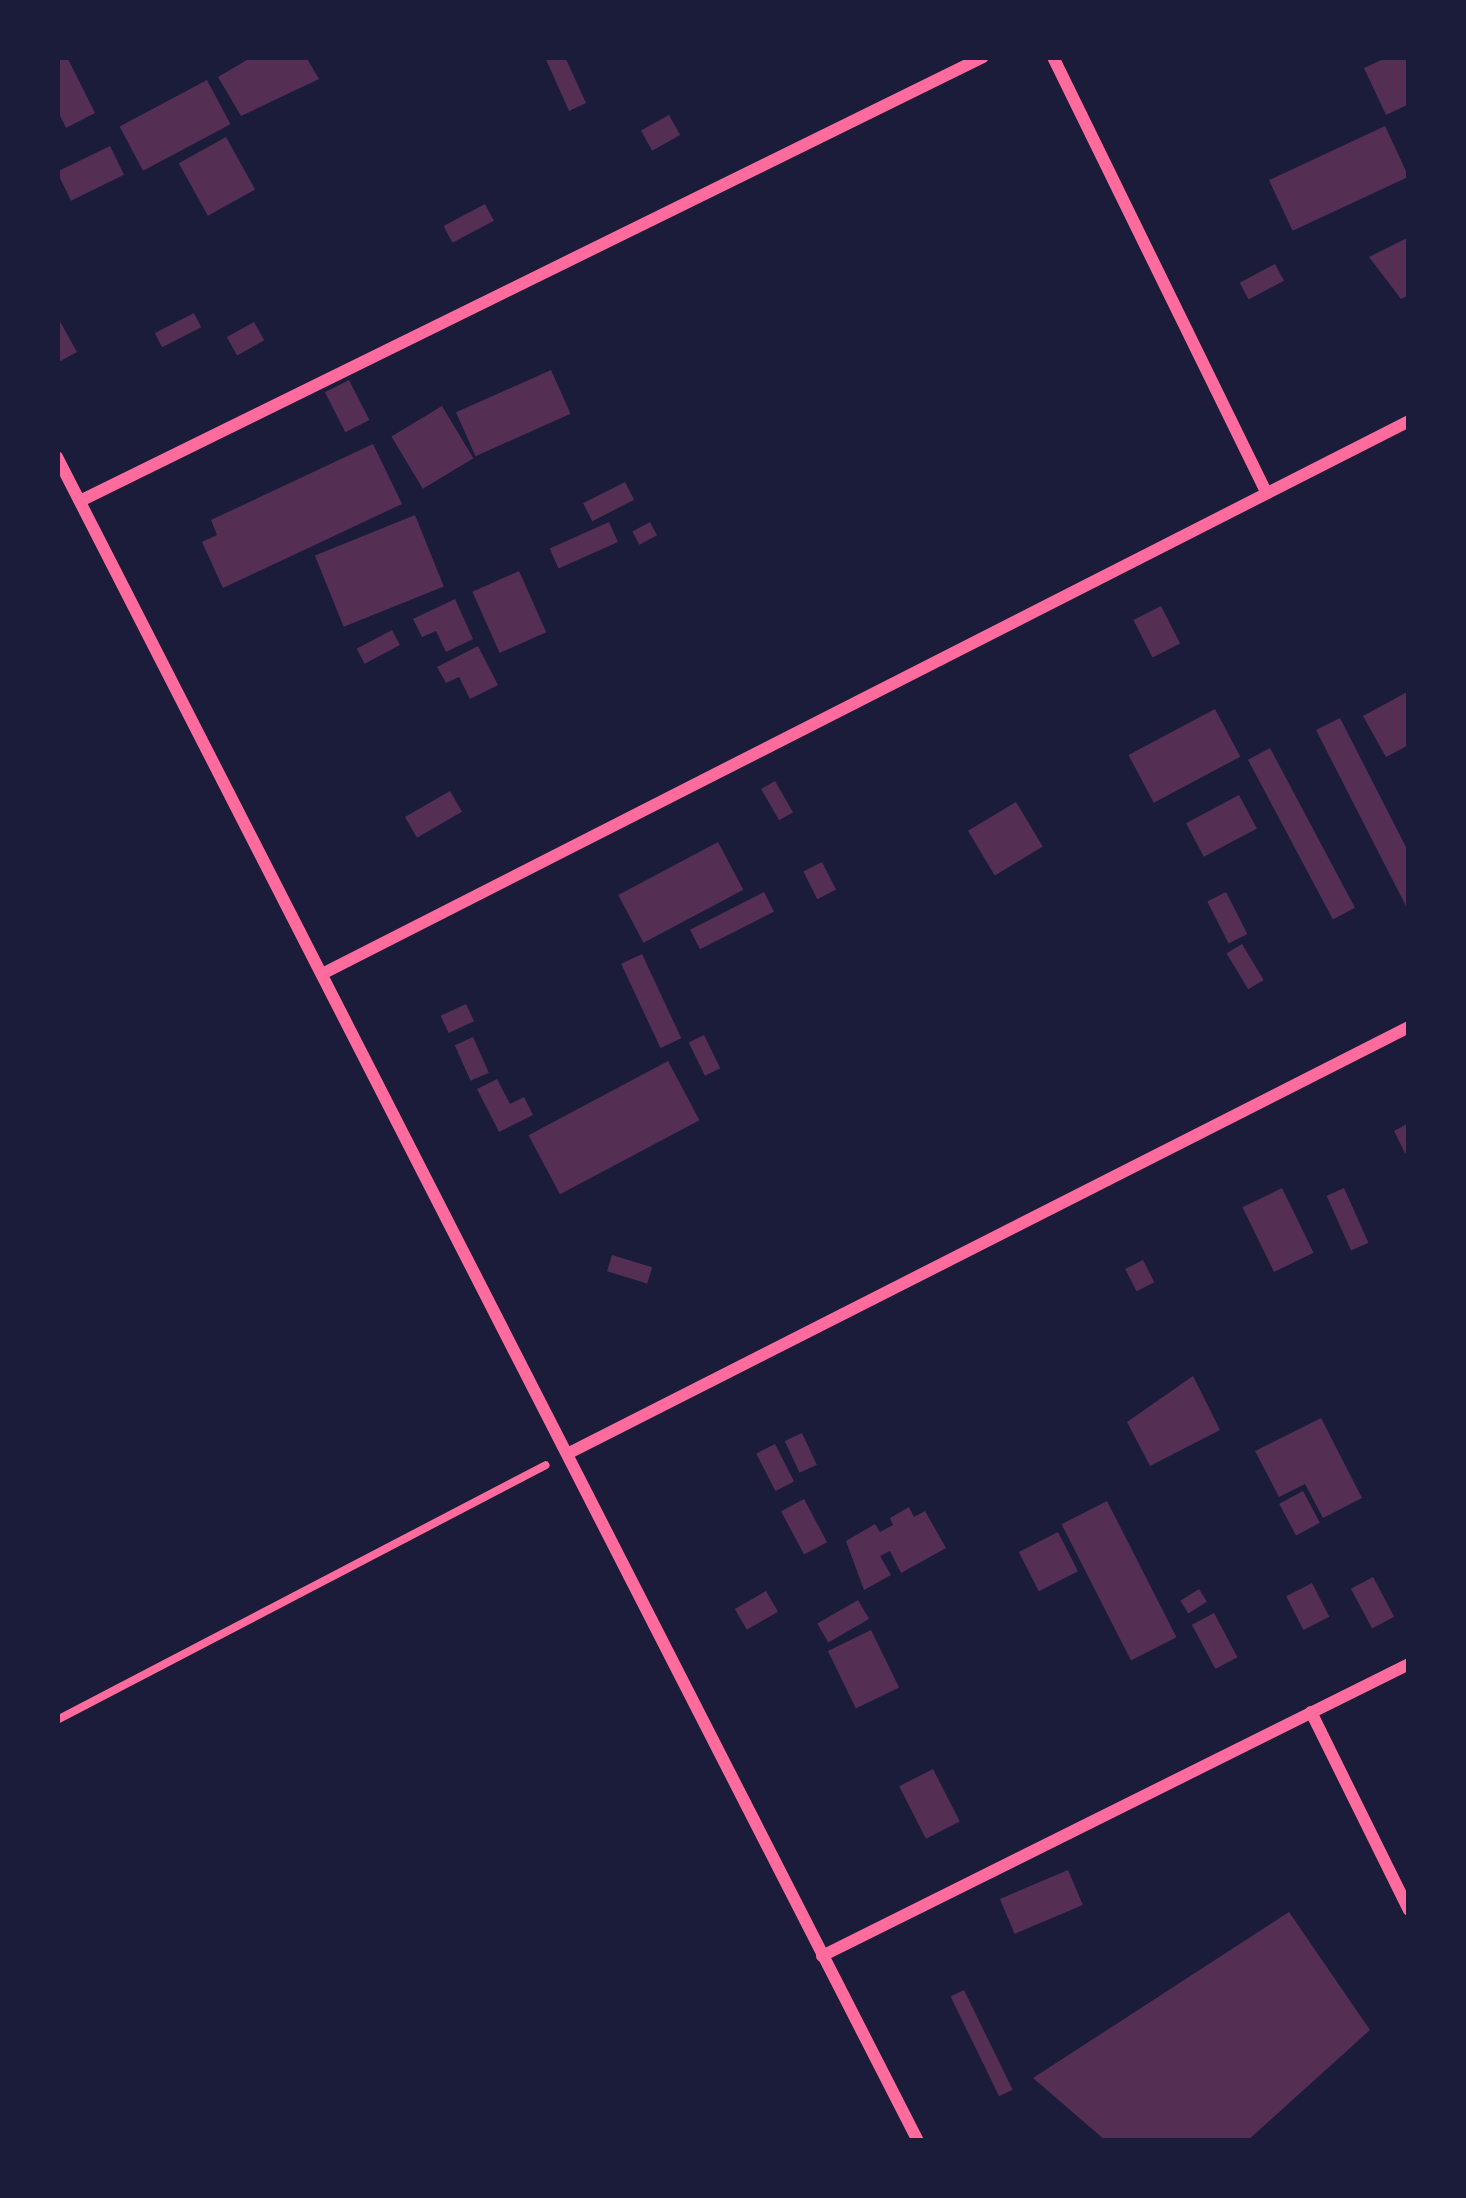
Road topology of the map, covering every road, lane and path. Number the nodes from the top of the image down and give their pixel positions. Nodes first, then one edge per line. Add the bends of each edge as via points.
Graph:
1 (983, 57) edge
2 (1053, 57) edge
3 (1409, 421) edge
4 (57, 457) edge
5 (1267, 493) junction
6 (80, 501) junction
7 (322, 974) junction
8 (1409, 1027) edge
9 (568, 1454) junction
10 (1409, 1664) edge
11 (1311, 1712) junction
12 (57, 1720) edge
13 (1409, 1910) edge
14 (822, 1955) junction
15 (918, 2141) edge

1 - 6 street
2 - 5 street
3 - 5 street
4 - 6 street
5 - 7 street
6 - 7 street
7 - 9 street
8 - 9 street
9 - 12 path
9 - 14 street
10 - 11 street
11 - 13 street
11 - 14 street
14 - 15 street

